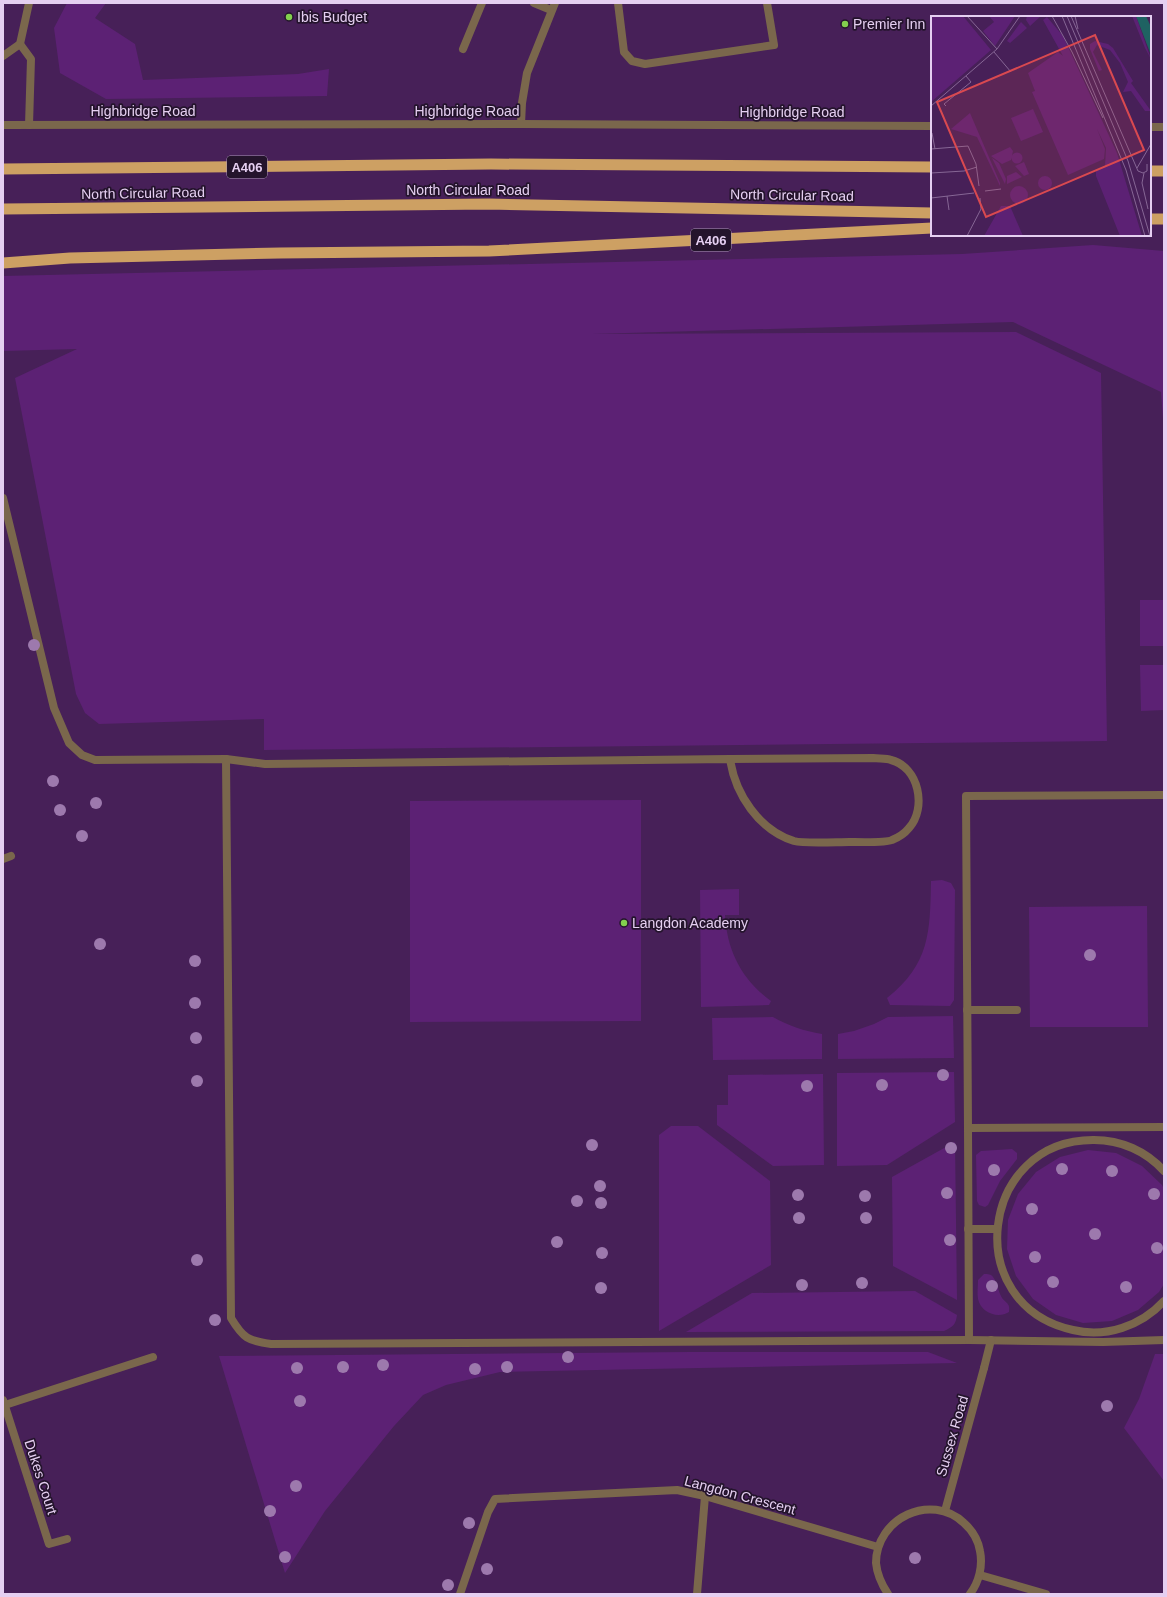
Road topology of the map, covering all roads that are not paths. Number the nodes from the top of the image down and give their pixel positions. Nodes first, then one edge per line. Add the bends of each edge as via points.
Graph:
1 (29, 3) edge
2 (482, 3) edge
3 (534, 3) edge
4 (618, 3) edge
5 (767, 3) edge
6 (553, 7) edge
7 (20, 44) junction
8 (463, 49) dead end
9 (3, 56) edge
10 (521, 124) junction
11 (3, 125) edge
12 (29, 125) junction
13 (931, 126) edge
14 (1151, 127) edge
15 (1164, 127) edge
16 (931, 167) edge
17 (3, 169) edge
18 (1151, 171) edge
19 (1164, 172) edge
20 (3, 209) edge
21 (931, 213) edge
22 (1151, 219) edge
23 (1164, 219) edge
24 (931, 228) edge
25 (3, 263) edge
26 (3, 498) edge
27 (226, 758) junction
28 (730, 759) junction
29 (1164, 795) edge
30 (967, 1010) junction
31 (1017, 1010) dead end
32 (1164, 1127) edge
33 (968, 1128) junction
34 (1092, 1128) junction
35 (1092, 1140) junction
36 (1164, 1171) edge
37 (968, 1229) junction
38 (997, 1229) junction
39 (1164, 1301) edge
40 (1102, 1333) junction
41 (969, 1340) junction
42 (991, 1340) junction
43 (1164, 1340) edge
44 (1103, 1342) junction
45 (153, 1357) dead end
46 (4, 1403) edge
47 (705, 1496) junction
48 (945, 1511) junction
49 (67, 1539) dead end
50 (878, 1547) junction
51 (980, 1575) junction
52 (460, 1594) edge
53 (697, 1594) edge
54 (888, 1594) edge
55 (970, 1594) edge
56 (1046, 1594) edge

1 - 7 street
2 - 8 street
3 - 6 street
4 - 5 street via 624,52 632,61 645,64 774,45
6 - 10 street via 527,73
7 - 9 street
7 - 12 street via 31,59
10 - 12 street, Highbridge Road
10 - 13 street, Highbridge Road
11 - 12 street, Highbridge Road
14 - 15 street
16 - 17 highway, North Circular Road / A406 via 491,164
18 - 19 highway
20 - 21 highway, North Circular Road / A406 via 489,204
22 - 23 highway
24 - 25 highway, A406 via 489,251 70,258
26 - 27 street via 54,708 69,743 82,755 95,760
27 - 28 street via 265,764
27 - 41 street via 231,1318 240,1333 254,1342 271,1344
28 - 28 street via 739,789 756,815 776,832 795,841 890,842 909,828 918,811 919,793 914,779 905,768 892,760
29 - 30 street via 966,796
30 - 31 street
30 - 33 street
32 - 34 street
33 - 34 street
33 - 37 street
34 - 35 street
35 - 36 street via 1124,1144 1142,1152
35 - 38 street via 1064,1144 1029,1164 1015,1179 1005,1196
37 - 38 street
37 - 41 street
38 - 40 street via 998,1256 1004,1275 1028,1308 1044,1320 1062,1328
39 - 40 street via 1141,1320
40 - 44 street
41 - 42 street
42 - 44 street
42 - 48 street, Sussex Road
43 - 44 street
45 - 46 street
46 - 49 street, Dukes Court via 49,1544
47 - 50 street, Langdon Crescent
47 - 52 street, Langdon Crescent via 677,1490 495,1499 488,1512
47 - 53 street
48 - 50 street via 928,1508 912,1512 897,1520 886,1532
48 - 51 street via 959,1518 971,1529 979,1543 982,1559
50 - 54 street via 876,1563 880,1580
51 - 55 street
51 - 56 street

